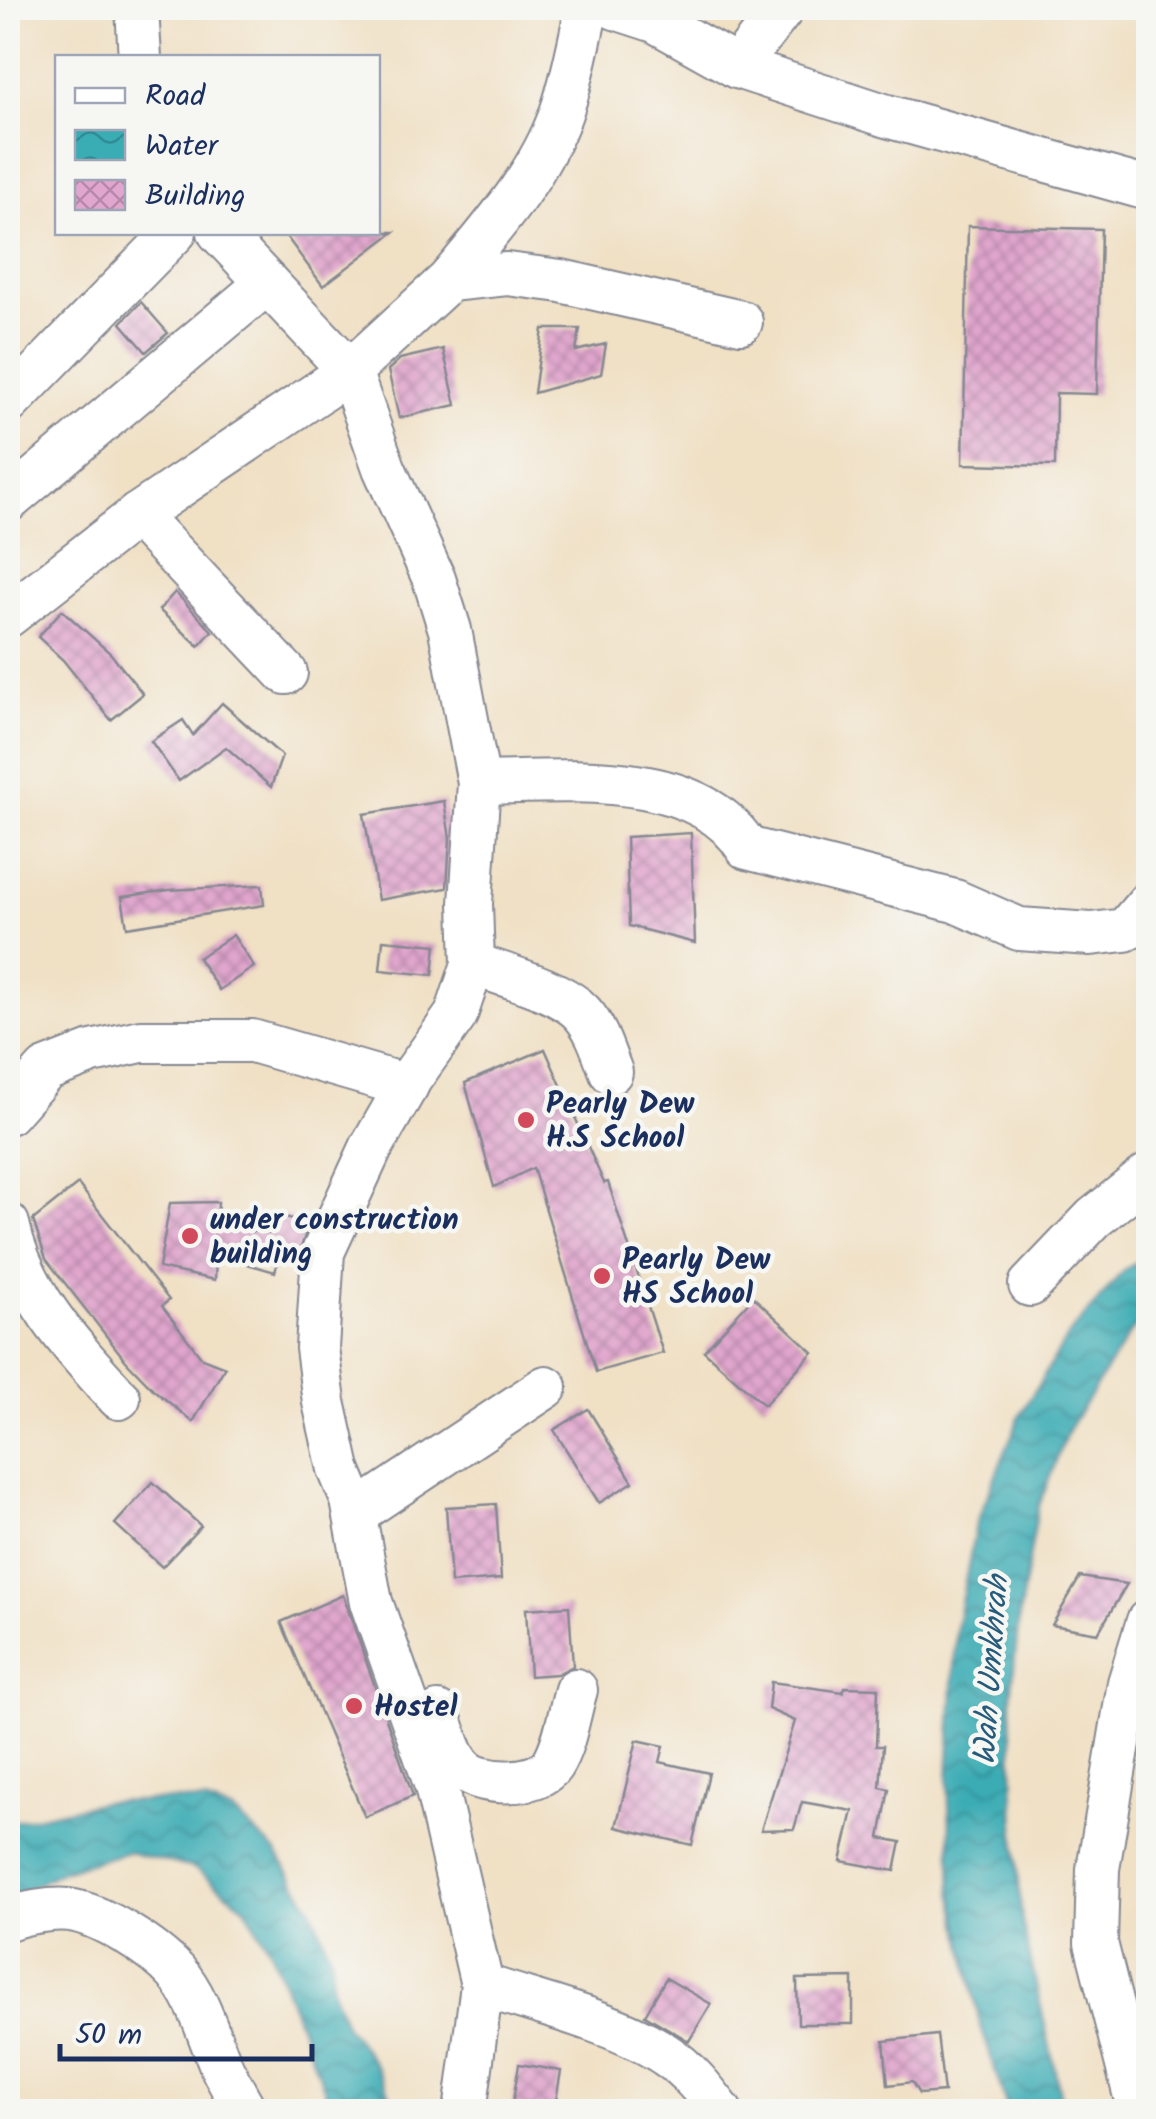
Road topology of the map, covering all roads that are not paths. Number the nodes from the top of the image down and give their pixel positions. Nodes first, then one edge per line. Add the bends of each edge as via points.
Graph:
1 (138, 8) edge
2 (588, 8) edge
3 (614, 8) edge
4 (783, 8) edge
5 (140, 55) edge
6 (737, 67) junction
7 (1148, 188) edge
8 (172, 235) edge
9 (223, 235) edge
10 (449, 280) junction
11 (267, 283) junction
12 (742, 322) dead end
13 (350, 371) junction
14 (8, 403) edge
15 (8, 501) edge
16 (136, 514) junction
17 (8, 616) edge
18 (286, 673) dead end
19 (478, 783) junction
20 (1148, 902) edge
21 (473, 964) junction
22 (611, 1072) dead end
23 (406, 1086) junction
24 (8, 1112) edge
25 (1148, 1175) edge
26 (8, 1224) edge
27 (1030, 1286) dead end
28 (546, 1387) dead end
29 (119, 1398) dead end
30 (354, 1514) junction
31 (1148, 1621) edge
32 (394, 1669) junction
33 (576, 1690) dead end
34 (8, 1919) edge
35 (482, 1985) junction
36 (246, 2112) edge
37 (465, 2112) edge
38 (721, 2112) edge
39 (1139, 2112) edge

1 - 5 street
2 - 10 street via 560,114 535,166
3 - 6 street via 655,21
4 - 6 street
6 - 7 street
8 - 14 street
9 - 11 street
10 - 12 street via 507,274
10 - 13 street
11 - 13 street
11 - 15 street
13 - 16 street
13 - 19 street via 450,630
16 - 17 street
16 - 18 street
19 - 20 street via 619,781 694,802 737,831 747,848 954,901 1019,929 1125,930
19 - 21 street
21 - 22 street via 581,1011
21 - 23 street via 456,1015
23 - 24 street via 252,1041 142,1041 46,1070
23 - 30 street via 323,1252 317,1348
25 - 27 street via 1094,1218
26 - 29 street via 14,1255 53,1325
28 - 30 street
30 - 32 street via 370,1602
31 - 39 street via 1129,1683 1098,1869 1096,1924
32 - 33 street via 425,1687 456,1759 480,1779 532,1781 545,1774
32 - 35 street via 436,1786
34 - 36 street via 70,1910 139,1942 177,1973
35 - 37 street
35 - 38 street via 634,2036 669,2056

